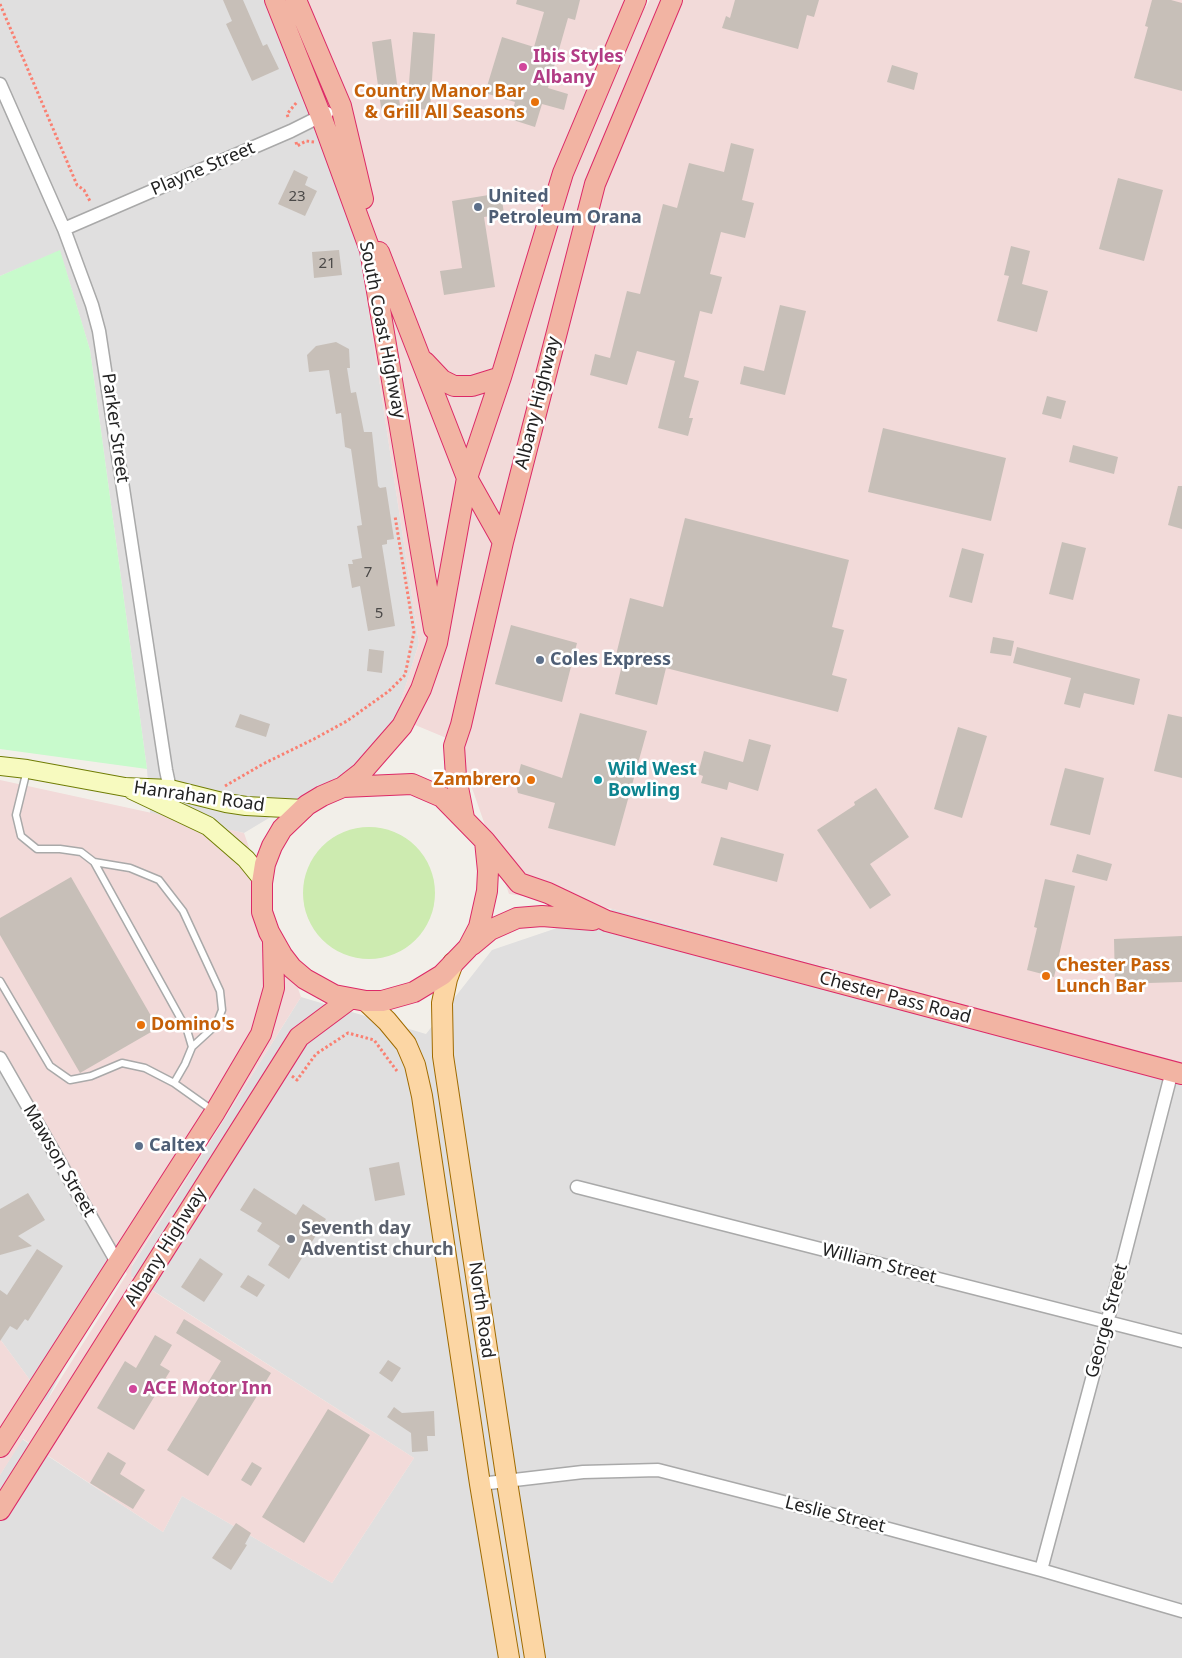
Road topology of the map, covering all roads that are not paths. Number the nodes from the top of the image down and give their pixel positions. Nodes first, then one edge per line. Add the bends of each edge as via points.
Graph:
1 (275, 0) edge
2 (296, 0) edge
3 (636, 0) edge
4 (672, 0) edge
5 (0, 84) edge
6 (340, 106) junction
7 (321, 116) junction
8 (563, 173) junction
9 (595, 184) junction
10 (64, 229) junction
11 (415, 348) junction
12 (501, 377) junction
13 (467, 478) junction
14 (503, 542) junction
15 (437, 643) junction
16 (0, 766) edge
17 (27, 769) junction
18 (125, 786) junction
19 (343, 787) junction
20 (170, 789) junction
21 (304, 809) junction
22 (464, 818) junction
23 (485, 841) junction
24 (94, 862) junction
25 (263, 880) junction
26 (607, 921) junction
27 (273, 941) junction
28 (468, 948) junction
29 (453, 963) junction
30 (0, 981) edge
31 (358, 1000) junction
32 (192, 1047) junction
33 (0, 1058) edge
34 (1177, 1073) edge
35 (174, 1083) junction
36 (215, 1112) junction
37 (576, 1187) dead end
38 (118, 1264) junction
39 (1107, 1323) junction
40 (1182, 1341) edge
41 (0, 1447) edge
42 (507, 1482) junction
43 (480, 1484) junction
44 (0, 1510) edge
45 (1042, 1570) junction
46 (1182, 1611) edge
47 (509, 1658) edge
48 (535, 1658) edge

1 - 7 highway, South Coast Highway
2 - 6 highway, South Coast Highway
3 - 8 highway
4 - 9 highway, Albany Highway
5 - 10 street, Parker Street
6 - 7 street, Playne Street
6 - 11 highway, South Coast Highway via 368,223
7 - 10 street, Playne Street
7 - 15 highway, South Coast Highway via 370,250
8 - 9 highway
8 - 12 highway
9 - 14 highway, Albany Highway
10 - 20 street, Parker Street via 99,330
11 - 12 highway via 432,372 454,386 472,386
11 - 13 highway, South Coast Highway
12 - 13 highway
13 - 14 highway, South Coast Highway
13 - 15 highway
14 - 22 highway, Albany Highway via 454,746
15 - 19 highway via 421,689 402,726 361,773
16 - 17 main road, Hanrahan Road
17 - 18 main road, Hanrahan Road
17 - 24 lane via 16,815 21,836 37,849 81,852
18 - 20 main road, Hanrahan Road
18 - 25 main road, Hanrahan Road via 208,826 246,859
19 - 21 highway
19 - 22 highway, Chester Pass Road via 412,784 442,797
20 - 21 main road, Hanrahan Road via 246,806
21 - 25 highway via 282,829 272,846
22 - 23 highway, Chester Pass Road
23 - 26 highway, Chester Pass Road via 519,883
23 - 28 highway via 487,891 479,927
24 - 32 lane via 187,1030
24 - 32 lane via 130,868 159,880 183,911 220,991 222,1010 216,1025
25 - 27 highway via 262,912
26 - 28 highway, Chester Pass Road via 542,916 517,918 490,930
26 - 34 highway, Chester Pass Road
27 - 31 highway via 287,962 305,979 334,995
27 - 36 highway, Albany Highway via 274,988 261,1034
28 - 29 highway
29 - 31 highway via 414,992 398,998
29 - 42 main road, North Road via 442,1003 443,1056
30 - 35 lane via 50,1066 70,1080 91,1076 122,1062 145,1068
31 - 43 main road, North Road via 387,1021 406,1044 415,1065
31 - 44 highway, Albany Highway via 299,1038
32 - 35 lane
33 - 38 street, Mawson Street
34 - 39 street, George Street
35 - 36 lane
36 - 38 highway, Albany Highway
37 - 39 street, William Street
38 - 41 highway, Albany Highway
39 - 40 street, William Street
39 - 45 street, George Street
42 - 43 street, Leslie Street
42 - 45 street, Leslie Street via 583,1472 658,1470
42 - 48 main road, North Road
43 - 47 main road, North Road
45 - 46 street, Leslie Street

